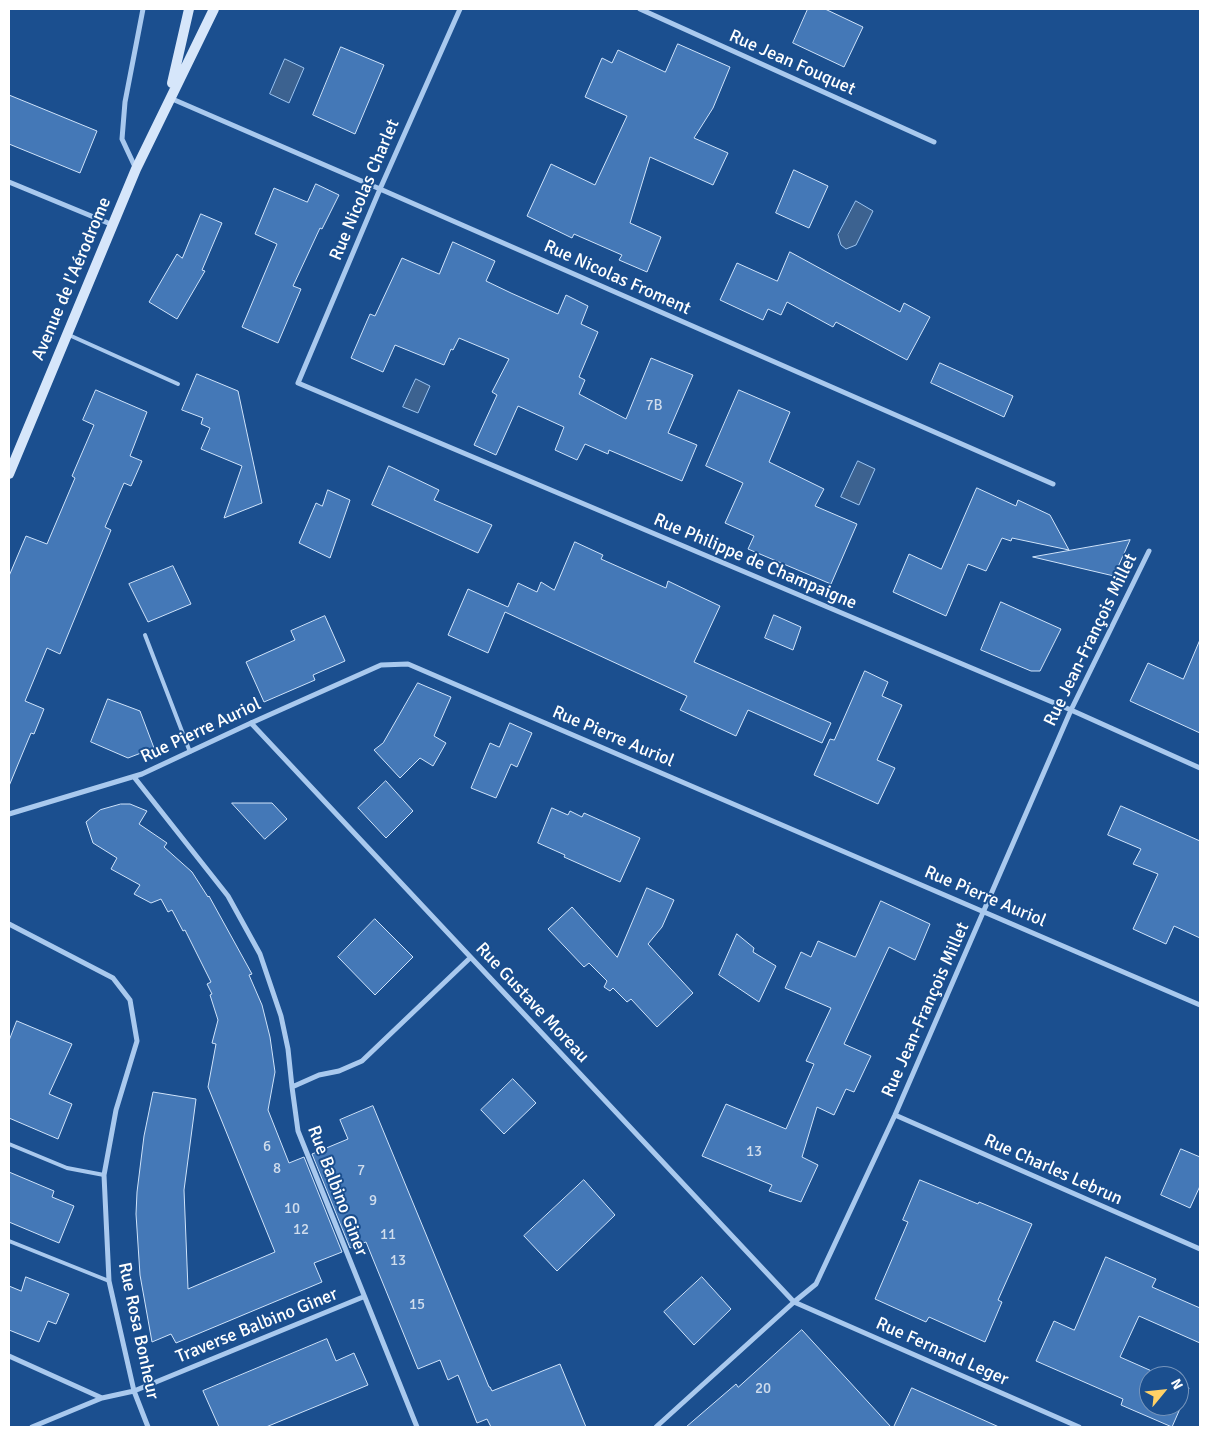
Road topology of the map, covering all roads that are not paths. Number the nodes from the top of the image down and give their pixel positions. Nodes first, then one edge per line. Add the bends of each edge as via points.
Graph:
1 (143, 9) edge
2 (189, 9) edge
3 (214, 9) edge
4 (460, 9) edge
5 (640, 9) edge
6 (169, 98) junction
7 (934, 142) dead end
8 (136, 170) junction
9 (9, 182) edge
10 (380, 189) junction
11 (112, 225) junction
12 (66, 334) junction
13 (298, 383) joint
14 (178, 384) dead end
15 (9, 474) edge
16 (1054, 484) dead end
17 (1149, 551) dead end
18 (145, 635) dead end
19 (1071, 710) junction
20 (251, 723) junction
21 (190, 752) junction
22 (1200, 768) edge
23 (134, 777) junction
24 (9, 814) edge
25 (984, 911) junction
26 (9, 924) edge
27 (470, 958) junction
28 (1200, 1005) edge
29 (292, 1087) junction
30 (895, 1115) junction
31 (9, 1144) edge
32 (104, 1175) junction
33 (9, 1241) edge
34 (1200, 1249) edge
35 (109, 1281) junction
36 (363, 1297) junction
37 (794, 1302) junction
38 (9, 1356) edge
39 (134, 1391) junction
40 (102, 1398) junction
41 (32, 1427) edge
42 (148, 1427) edge
43 (417, 1427) edge
44 (656, 1427) edge
45 (1079, 1427) edge

1 - 8 street via 125,102 122,139
2 - 6 main road, Avenue de l'Aérodrome
3 - 6 main road, Avenue de l'Aérodrome
4 - 10 street, Rue Nicolas Charlet
5 - 7 street, Rue Jean Fouquet
6 - 8 main road, Avenue de l'Aérodrome
6 - 10 street, Rue Nicolas Froment
8 - 11 main road, Avenue de l'Aérodrome
9 - 11 street
10 - 13 street, Rue Nicolas Charlet
10 - 16 street, Rue Nicolas Froment
11 - 12 main road, Avenue de l'Aérodrome
12 - 14 lane
12 - 15 main road, Avenue de l'Aérodrome
13 - 19 street, Rue Philippe de Champaigne
17 - 19 street, Rue Jean-François Millet
18 - 21 lane
19 - 22 street, Rue Philippe de Champaigne
19 - 25 street, Rue Jean-François Millet
20 - 21 street, Rue Pierre Auriol
20 - 25 street, Rue Pierre Auriol via 381,665 408,664
20 - 27 street, Rue Gustave Moreau
21 - 23 street, Rue Pierre Auriol
23 - 24 street, Rue Pierre Auriol
23 - 29 street, Rue Balbino Giner via 228,896 260,954 281,1016
25 - 28 street, Rue Pierre Auriol
25 - 30 street, Rue Jean-François Millet
26 - 32 street, Rue Rosa Bonheur via 113,978 130,1000 137,1042 116,1110
27 - 29 street via 362,1061 339,1071 319,1074
27 - 37 street, Rue Gustave Moreau
29 - 36 street, Rue Balbino Giner via 298,1131
30 - 34 street, Rue Charles Lebrun
30 - 37 street, Rue Jean-François Millet via 816,1284
31 - 32 lane via 67,1168
32 - 35 street, Rue Rosa Bonheur
33 - 35 lane
35 - 39 street, Rue Rosa Bonheur
36 - 39 street, Traverse Balbino Giner
36 - 43 street, Rue Balbino Giner
37 - 44 street, Rue Jean-François Millet
37 - 45 street, Rue Fernand Leger
38 - 40 street
39 - 40 street, Traverse Balbino Giner
39 - 42 street, Rue Rosa Bonheur
40 - 41 street, Traverse Balbino Giner

